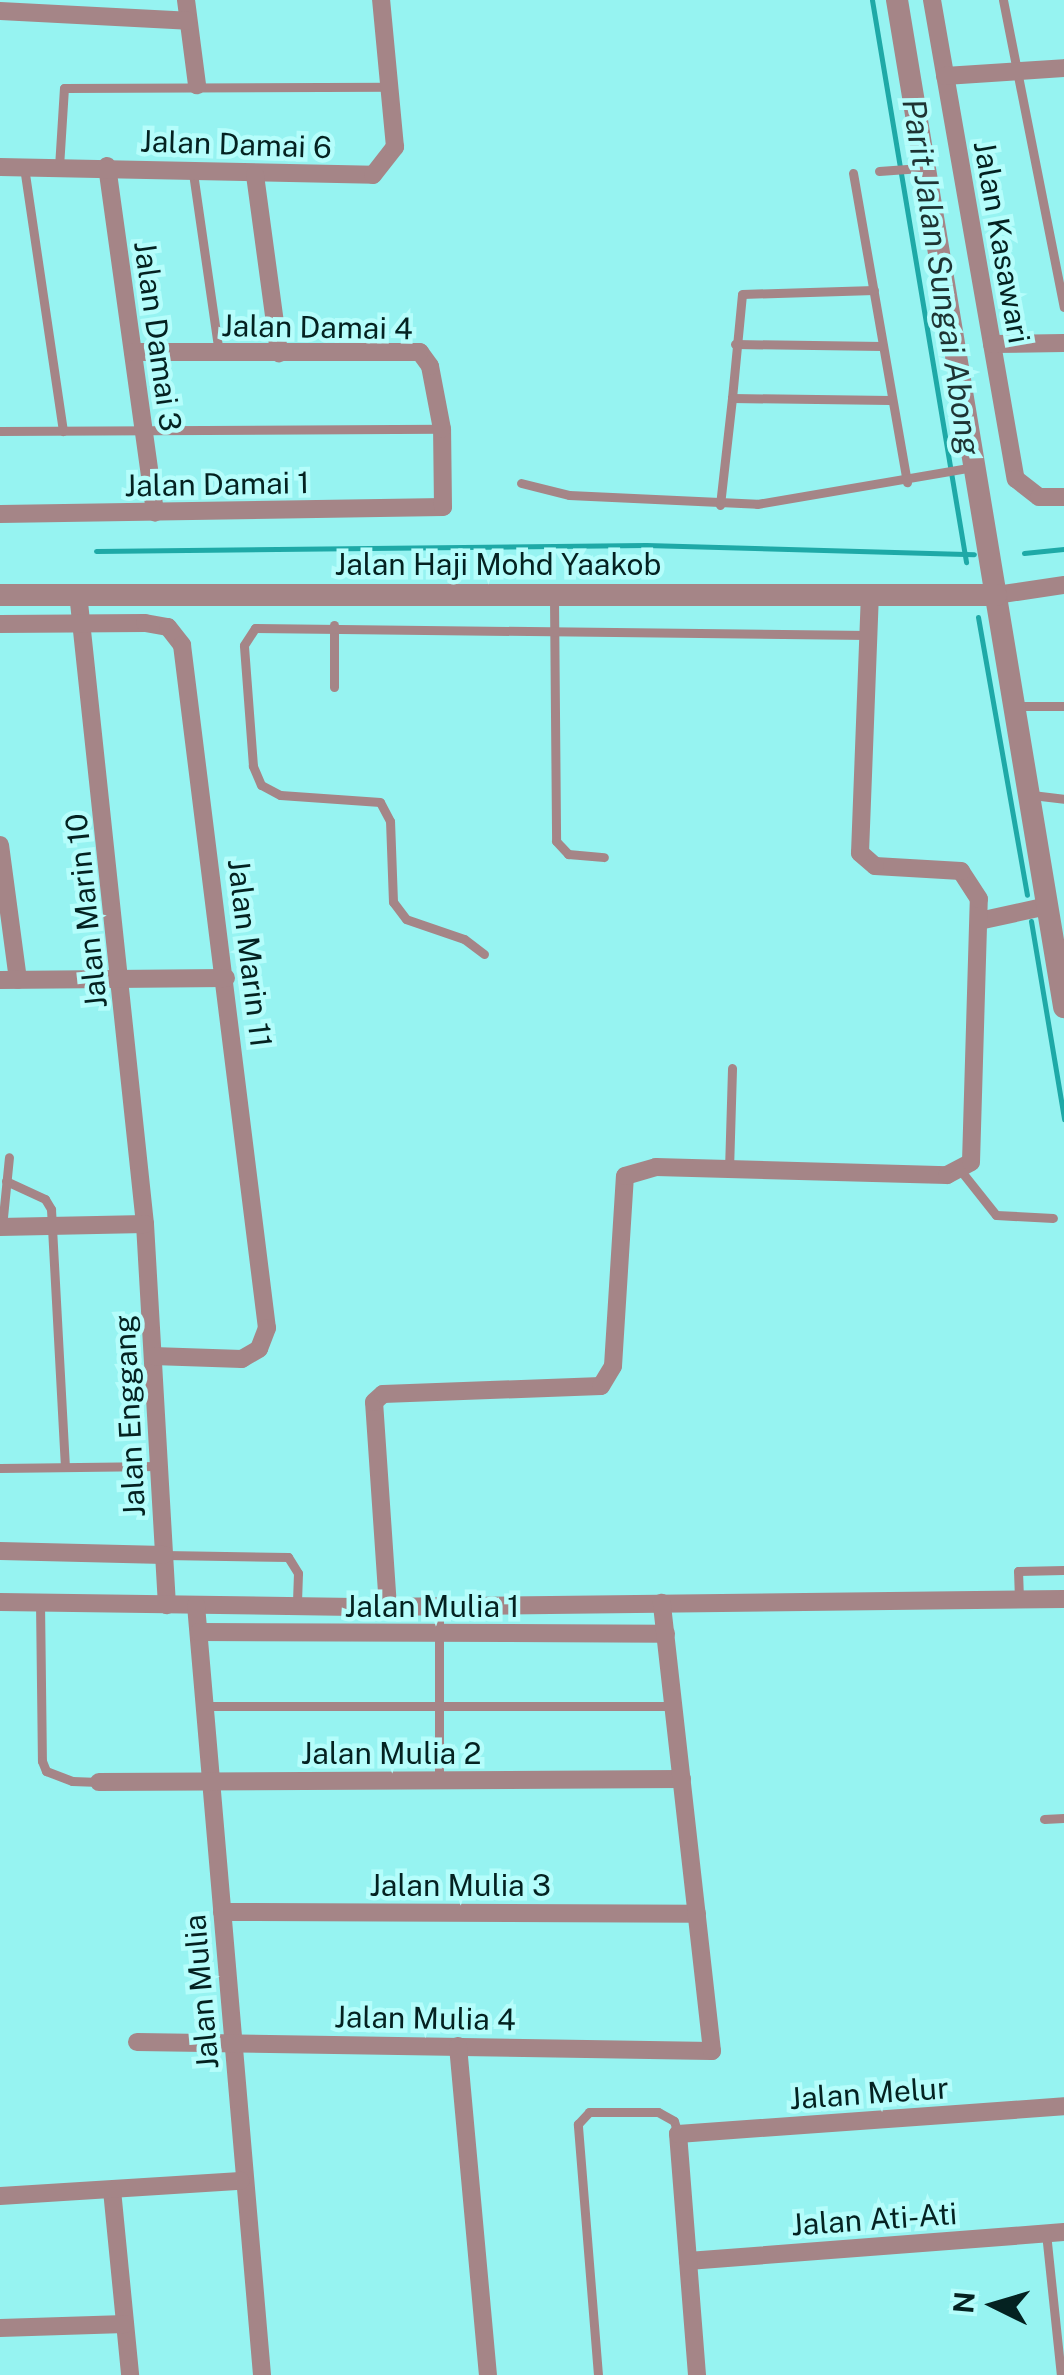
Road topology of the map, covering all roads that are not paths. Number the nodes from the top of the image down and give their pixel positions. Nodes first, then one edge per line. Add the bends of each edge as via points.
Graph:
1 (186, 0) edge
2 (380, 0) edge
3 (897, 0) edge
4 (932, 0) edge
5 (1003, 0) edge
6 (85, 9) edge
7 (0, 11) edge
8 (188, 21) junction
9 (1064, 68) edge
10 (1014, 72) junction
11 (945, 76) junction
12 (197, 85) junction
13 (394, 87) junction
14 (106, 166) junction
15 (0, 167) edge
16 (24, 167) junction
17 (59, 167) junction
18 (917, 168) junction
19 (879, 171) dead end
20 (193, 172) junction
21 (853, 173) dead end
22 (255, 175) junction
23 (874, 290) junction
24 (1064, 307) edge
25 (1064, 343) edge
26 (735, 344) junction
27 (992, 344) junction
28 (882, 346) junction
29 (133, 352) junction
30 (219, 353) junction
31 (278, 353) junction
32 (732, 398) junction
33 (890, 400) junction
34 (442, 429) junction
35 (0, 431) edge
36 (63, 431) junction
37 (144, 431) junction
38 (968, 468) junction
39 (907, 482) junction
40 (521, 483) dead end
41 (1064, 498) edge
42 (720, 505) junction
43 (155, 513) junction
44 (0, 514) edge
45 (1064, 584) edge
46 (1, 588) edge
47 (78, 593) junction
48 (870, 594) junction
49 (554, 595) junction
50 (996, 595) junction
51 (0, 624) edge
52 (81, 624) junction
53 (334, 626) junction
54 (555, 630) junction
55 (868, 635) junction
56 (334, 687) dead end
57 (1014, 706) junction
58 (1064, 706) edge
59 (1029, 795) junction
60 (1064, 799) edge
61 (0, 845) edge
62 (1, 854) edge
63 (604, 857) dead end
64 (1047, 906) junction
65 (979, 921) junction
66 (484, 954) dead end
67 (1061, 965) edge
68 (226, 978) junction
69 (122, 979) junction
70 (9, 980) edge
71 (1064, 1008) edge
72 (732, 1068) dead end
73 (9, 1157) dead end
74 (729, 1170) junction
75 (961, 1171) junction
76 (6, 1181) junction
77 (1054, 1218) dead end
78 (146, 1224) junction
79 (54, 1226) junction
80 (1, 1227) edge
81 (153, 1356) junction
82 (65, 1466) junction
83 (159, 1466) junction
84 (0, 1468) edge
85 (0, 1552) edge
86 (164, 1555) junction
87 (1064, 1570) edge
88 (1019, 1599) junction
89 (1064, 1599) edge
90 (0, 1602) edge
91 (40, 1602) junction
92 (662, 1603) junction
93 (196, 1605) junction
94 (167, 1606) junction
95 (297, 1606) junction
96 (439, 1606) junction
97 (388, 1607) junction
98 (198, 1632) junction
99 (440, 1633) junction
100 (666, 1634) junction
101 (204, 1706) junction
102 (440, 1706) junction
103 (674, 1706) junction
104 (682, 1779) junction
105 (440, 1780) junction
106 (211, 1781) junction
107 (99, 1782) joint
108 (1064, 1818) edge
109 (1044, 1819) dead end
110 (222, 1912) junction
111 (697, 1914) junction
112 (137, 2042) dead end
113 (233, 2042) junction
114 (458, 2046) junction
115 (1064, 2106) edge
116 (678, 2134) junction
117 (242, 2181) junction
118 (112, 2190) junction
119 (0, 2196) edge
120 (1055, 2233) edge
121 (688, 2262) junction
122 (125, 2324) junction
123 (0, 2328) edge
124 (130, 2375) edge
125 (262, 2375) edge
126 (488, 2375) edge
127 (598, 2375) edge
128 (697, 2375) edge
129 (1061, 2375) edge

1 - 8 street
2 - 13 street
3 - 18 street
4 - 11 street, Jalan Kasawari
5 - 10 lane
6 - 7 street
6 - 8 street
8 - 12 street
9 - 10 street
10 - 11 street
10 - 24 lane
11 - 27 street, Jalan Kasawari
12 - 13 lane
12 - 17 lane via 64,88
13 - 22 street, Jalan Damai 6 via 396,147 373,175
14 - 17 street, Jalan Damai 6
14 - 20 street, Jalan Damai 6
14 - 29 street, Jalan Damai 3
15 - 16 street, Jalan Damai 6
16 - 17 street, Jalan Damai 6
16 - 36 lane
18 - 19 lane
18 - 38 street
20 - 22 street, Jalan Damai 6
20 - 30 lane
21 - 23 lane
22 - 31 street
23 - 26 lane via 742,294
23 - 28 lane
25 - 27 street
26 - 28 lane
26 - 32 lane
27 - 41 street, Jalan Kasawari via 1016,480 1025,491
28 - 33 lane
29 - 30 street, Jalan Damai 4
29 - 37 street, Jalan Damai 3
30 - 31 street, Jalan Damai 4
31 - 34 street, Jalan Damai 4 via 420,352 430,366
32 - 33 lane
32 - 42 lane
33 - 39 lane
34 - 37 lane
34 - 43 street, Jalan Damai 1 via 446,500 434,510
35 - 36 lane
36 - 37 lane
37 - 43 street, Jalan Damai 3
38 - 39 lane
38 - 50 street
39 - 42 lane
40 - 42 lane via 569,495
43 - 44 street, Jalan Damai 1
45 - 50 street
46 - 47 street, Jalan Haji Mohd Yaakob
47 - 49 street, Jalan Haji Mohd Yaakob
47 - 52 street, Jalan Marin 10
48 - 49 street, Jalan Haji Mohd Yaakob
48 - 50 street, Jalan Haji Mohd Yaakob
48 - 55 street
49 - 54 lane
50 - 57 street
51 - 52 street, Jalan Marin 11
52 - 68 street, Jalan Marin 11 via 145,623 178,634
52 - 69 street, Jalan Marin 10
53 - 54 lane
53 - 56 lane
53 - 66 lane via 270,624 248,635 256,777 280,795 380,802 390,821 393,902 406,919 453,934
54 - 55 lane
54 - 63 lane via 556,842 568,854
55 - 65 street via 860,854 876,866 962,871 979,899
57 - 58 lane
57 - 59 street
59 - 60 lane
59 - 64 street
61 - 62 street
62 - 70 street
64 - 65 street
64 - 67 street
65 - 75 street via 972,1149
67 - 71 street
68 - 69 street
68 - 81 street, Jalan Marin 11 via 267,1328 259,1350 242,1359
69 - 70 street
69 - 78 street, Jalan Marin 10
72 - 74 lane
73 - 76 lane
74 - 75 street
74 - 97 street via 656,1168 624,1176 613,1366 600,1386 383,1394 374,1402
75 - 77 lane via 996,1216
76 - 79 lane via 45,1199
76 - 80 lane
78 - 79 street
78 - 81 street, Jalan Enggang
79 - 80 street
79 - 82 lane
81 - 83 street, Jalan Enggang
82 - 83 lane
82 - 84 lane
83 - 86 street, Jalan Enggang
85 - 86 street
86 - 94 street, Jalan Enggang
86 - 95 lane via 288,1557 298,1572
87 - 88 lane via 1018,1571
88 - 89 street
88 - 92 street
90 - 91 street
91 - 94 street
91 - 107 lane via 42,1761 46,1770 72,1781
92 - 96 street
92 - 100 street
93 - 94 street
93 - 95 street
93 - 98 street, Jalan Mulia
95 - 97 street
96 - 97 street
96 - 99 lane
98 - 99 street, Jalan Mulia 1
98 - 101 street, Jalan Mulia
99 - 100 street, Jalan Mulia 1
99 - 102 lane
100 - 103 street
101 - 102 lane
101 - 106 street, Jalan Mulia
102 - 103 lane
102 - 105 lane
103 - 104 street
104 - 105 street, Jalan Mulia 2
104 - 111 street
105 - 106 street, Jalan Mulia 2
106 - 107 street, Jalan Mulia 2
106 - 110 street, Jalan Mulia
108 - 109 lane
110 - 111 street, Jalan Mulia 3
110 - 113 street, Jalan Mulia
111 - 114 street, Jalan Mulia 4 via 712,2051
112 - 113 street, Jalan Mulia 4
113 - 114 street, Jalan Mulia 4
113 - 117 street, Jalan Mulia
114 - 126 street
115 - 116 street, Jalan Melur
116 - 121 street
116 - 127 lane via 674,2121 658,2112 589,2112 578,2124
117 - 118 street
117 - 125 street, Jalan Mulia
118 - 119 street
118 - 122 street
120 - 121 street, Jalan Ati-Ati
120 - 129 lane
121 - 128 street
122 - 123 street
122 - 124 street

